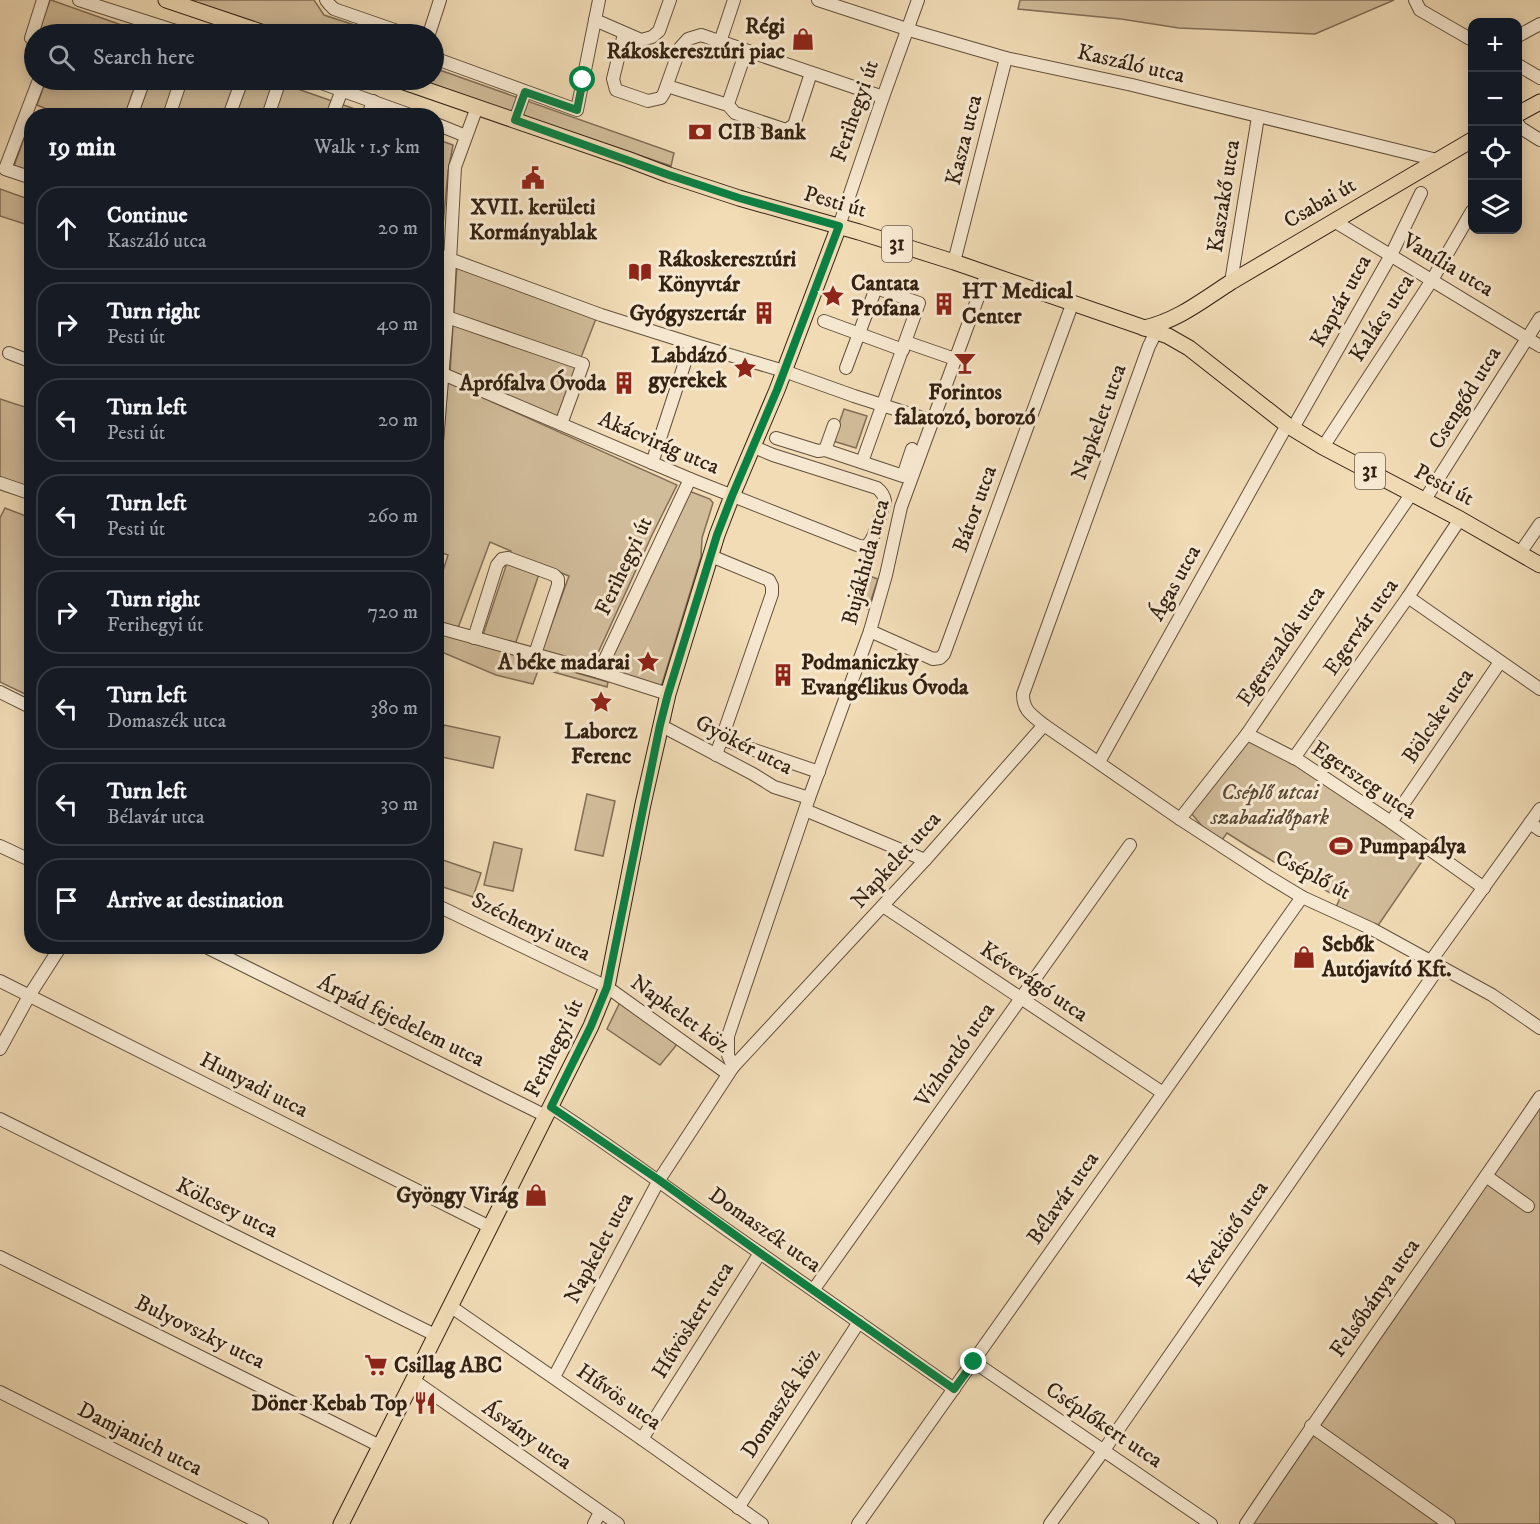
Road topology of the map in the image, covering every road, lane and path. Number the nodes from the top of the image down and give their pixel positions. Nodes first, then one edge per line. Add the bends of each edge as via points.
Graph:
1 (43, 0) edge
2 (79, 0) edge
3 (166, 0) edge
4 (326, 0) edge
5 (440, 0) edge
6 (599, 0) edge
7 (670, 0) edge
8 (734, 0) edge
9 (818, 0) edge
10 (918, 0) edge
11 (1415, 0) edge
12 (595, 20) junction
13 (35, 24) edge
14 (144, 24) edge
15 (237, 24) edge
16 (377, 24) edge
17 (432, 24) edge
18 (1540, 24) edge
19 (908, 30) junction
20 (624, 34) junction
21 (1522, 34) edge
22 (1468, 37) edge
23 (720, 42) junction
24 (746, 51) junction
25 (1006, 58) junction
26 (444, 62) edge
27 (1522, 67) edge
28 (811, 73) junction
29 (1540, 78) edge
30 (667, 86) junction
31 (37, 90) edge
32 (140, 90) edge
33 (177, 90) edge
34 (238, 90) edge
35 (277, 90) edge
36 (342, 90) joint
37 (427, 90) edge
38 (525, 92) junction
39 (883, 97) junction
40 (373, 101) junction
41 (729, 101) dead end
42 (1540, 102) edge
43 (477, 107) junction
44 (33, 108) edge
45 (134, 108) edge
46 (171, 108) edge
47 (232, 108) edge
48 (271, 108) edge
49 (335, 108) edge
50 (371, 108) edge
51 (392, 108) edge
52 (1258, 117) junction
53 (515, 120) junction
54 (1522, 121) edge
55 (1519, 126) edge
56 (444, 127) edge
57 (24, 130) edge
58 (466, 136) junction
59 (1540, 140) edge
60 (1468, 143) edge
61 (1437, 160) junction
62 (24, 175) edge
63 (1421, 193) dead end
64 (1468, 219) edge
65 (1334, 221) junction
66 (839, 226) junction
67 (1391, 255) junction
68 (444, 257) edge
69 (450, 259) junction
70 (954, 262) junction
71 (987, 273) junction
72 (444, 278) edge
73 (1432, 280) junction
74 (1231, 282) junction
75 (444, 297) edge
76 (1192, 308) junction
77 (1071, 309) junction
78 (1106, 314) junction
79 (447, 317) junction
80 (1540, 318) edge
81 (824, 321) dead end
82 (1159, 330) junction
83 (859, 333) junction
84 (1527, 338) junction
85 (444, 341) edge
86 (691, 344) junction
87 (904, 346) junction
88 (1540, 346) edge
89 (9, 353) dead end
90 (24, 359) edge
91 (955, 359) junction
92 (846, 368) dead end
93 (784, 371) junction
94 (444, 375) edge
95 (883, 406) junction
96 (932, 421) junction
97 (561, 424) junction
98 (834, 425) dead end
99 (1290, 426) junction
100 (776, 438) dead end
101 (754, 447) junction
102 (1323, 447) junction
103 (912, 449) dead end
104 (825, 450) junction
105 (862, 462) junction
106 (652, 464) junction
107 (690, 479) junction
108 (0, 483) edge
109 (24, 491) edge
110 (732, 496) junction
111 (1418, 497) junction
112 (1460, 519) junction
113 (1540, 524) edge
114 (1520, 554) junction
115 (711, 556) junction
116 (1540, 565) edge
117 (1408, 597) junction
118 (444, 629) edge
119 (870, 631) junction
120 (474, 638) junction
121 (535, 654) junction
122 (1500, 662) junction
123 (599, 672) junction
124 (1540, 689) edge
125 (0, 692) edge
126 (668, 694) junction
127 (24, 704) edge
128 (660, 725) junction
129 (1044, 725) junction
130 (1247, 734) junction
131 (722, 739) junction
132 (716, 755) junction
133 (1294, 758) junction
134 (1100, 762) junction
135 (819, 772) junction
136 (807, 804) junction
137 (1540, 809) edge
138 (1180, 819) junction
139 (1391, 822) junction
140 (1535, 827) edge
141 (1130, 845) dead end
142 (0, 846) edge
143 (24, 857) edge
144 (925, 860) junction
145 (1484, 888) junction
146 (1302, 897) junction
147 (883, 906) junction
148 (444, 909) edge
149 (56, 954) edge
150 (221, 954) edge
151 (1434, 964) junction
152 (0, 981) edge
153 (607, 987) junction
154 (30, 996) junction
155 (1021, 999) junction
156 (1540, 1011) edge
157 (1536, 1025) edge
158 (0, 1049) edge
159 (731, 1071) junction
160 (1163, 1093) junction
161 (1540, 1097) edge
162 (549, 1111) junction
163 (0, 1119) edge
164 (1486, 1176) junction
165 (659, 1180) junction
166 (1528, 1206) dead end
167 (490, 1227) junction
168 (760, 1253) junction
169 (0, 1257) edge
170 (813, 1290) junction
171 (450, 1306) junction
172 (859, 1322) junction
173 (435, 1335) junction
174 (974, 1362) junction
175 (554, 1377) junction
176 (413, 1380) junction
177 (954, 1389) junction
178 (0, 1392) edge
179 (1311, 1426) junction
180 (642, 1439) junction
181 (380, 1446) junction
182 (1104, 1450) junction
183 (738, 1508) junction
184 (600, 1512) junction
185 (262, 1524) edge
186 (341, 1524) edge
187 (594, 1524) edge
188 (618, 1524) edge
189 (762, 1524) edge
190 (858, 1524) edge
191 (1050, 1524) edge
192 (1211, 1524) edge
193 (1246, 1524) edge
194 (1449, 1524) edge

1 - 13 street
2 - 14 street
3 - 15 main road
4 - 16 street via 334,9
5 - 17 street
6 - 12 street
7 - 20 street via 659,31 652,37 641,40
8 - 23 street
9 - 19 street, Kaszáló utca
10 - 19 street, Ferihegyi út
11 - 22 street via 1420,10
12 - 20 street
12 - 38 street via 577,110
18 - 21 street
19 - 25 street, Kaszáló utca
19 - 39 street, Ferihegyi út
20 - 30 street via 613,80 616,90 648,101 661,98
23 - 24 street
23 - 30 street via 701,35 688,39 680,48
24 - 28 street
24 - 41 street
25 - 52 street, Kaszáló utca
25 - 70 street, Kasza utca
26 - 38 street
27 - 29 street
28 - 30 street via 794,125 786,130 735,113 728,105
28 - 39 street
31 - 44 street
32 - 45 street
33 - 46 street
34 - 47 street
35 - 48 street
36 - 40 street
36 - 49 street
37 - 43 main road, Pesti út / 31
38 - 53 street
39 - 66 street, Ferihegyi út
40 - 50 street
40 - 51 street
42 - 54 main road
43 - 53 main road, Pesti út / 31
43 - 58 street
52 - 61 street, Kaszáló utca
52 - 74 street, Kaszakő utca
53 - 66 main road, Pesti út / 31 via 739,198
55 - 59 street
56 - 58 street
57 - 62 street via 5,169
58 - 69 street via 454,166
60 - 61 main road, Csabai út
61 - 65 main road, Csabai út
63 - 67 street, Kaptár utca
64 - 73 street, Kalács utca
65 - 67 street, Vanília utca
65 - 74 main road, Csabai út
66 - 70 main road, Pesti út / 31
66 - 93 main road, Ferihegyi út
67 - 73 street, Vanília utca
67 - 99 street, Kaptár utca
68 - 69 street
69 - 72 street
69 - 86 street
70 - 71 main road, Pesti út / 31
71 - 77 main road, Pesti út / 31
71 - 91 street, Bujákhida utca
73 - 84 street, Vanília utca
73 - 102 street, Kalács utca
74 - 76 main road, Csabai út
75 - 79 street
76 - 78 main road, Csabai út via 1138,317
76 - 82 main road, Csabai út
77 - 78 main road, Pesti út / 31
77 - 119 street, Bátor utca via 944,654 933,659
78 - 82 main road, Pesti út / 31
79 - 85 street
79 - 97 street via 583,364
80 - 84 street, Csengőd utca
81 - 83 street
82 - 99 main road, Pesti út / 31
82 - 129 street, Napkelet utca via 1146,355 1023,694 1027,711
83 - 87 street
83 - 87 street via 876,288 920,303
83 - 92 street
84 - 88 street, Vanília utca
84 - 111 street, Csengőd utca
86 - 93 street
86 - 106 street
87 - 91 street
87 - 95 street
89 - 90 street
91 - 96 street, Bujákhida utca
93 - 95 street
93 - 101 main road, Ferihegyi út
94 - 97 street, Akácvirág utca
95 - 96 street
95 - 105 street
96 - 119 street, Bujákhida utca via 901,507
97 - 106 street, Akácvirág utca
98 - 104 street
99 - 102 main road, Pesti út / 31
99 - 134 street, Ágas utca
100 - 104 street
101 - 110 main road, Ferihegyi út
101 - 110 street via 877,488 885,501 871,540 866,546 857,545
102 - 111 main road, Pesti út / 31
103 - 105 street via 903,476
104 - 105 street
106 - 107 street, Akácvirág utca
107 - 110 street, Akácvirág utca
107 - 123 street, Ferihegyi út
108 - 109 street
110 - 115 main road, Ferihegyi út
111 - 112 main road, Pesti út / 31
111 - 130 street, Egerszalók utca
112 - 114 main road, Pesti út / 31
112 - 117 street, Egervár utca
113 - 114 street
114 - 116 main road, Pesti út / 31
115 - 126 main road, Ferihegyi út
115 - 131 street via 769,580 772,586
117 - 122 street
117 - 133 street, Egervár utca
118 - 120 street
119 - 135 street, Bujákhida utca
120 - 121 street
120 - 121 street via 497,565 507,558 558,579
121 - 123 street
122 - 124 street
122 - 139 street, Bölcske utca
123 - 126 street
125 - 127 street
126 - 128 main road, Ferihegyi út
128 - 132 street, Gyökér utca
128 - 153 main road, Ferihegyi út
129 - 134 street, Cséplő út
129 - 144 street, Napkelet utca
130 - 133 street, Egerszeg utca
130 - 138 street, Egerszalók utca
131 - 132 street
131 - 135 street
132 - 136 street, Gyökér utca
133 - 139 street, Egerszeg utca
134 - 138 street, Cséplő út
135 - 136 street, Bujákhida utca
136 - 144 street, Gyökér utca
136 - 159 street, Bujákhida utca via 728,1036
137 - 140 street, Kévekötő utca
138 - 146 street, Cséplő út
139 - 145 street, Egerszeg utca
140 - 145 street, Kévekötő utca
141 - 155 street, Vízhordó utca
142 - 143 street
144 - 147 street, Napkelet utca
145 - 151 street, Kévekötő utca
146 - 151 street, Cséplő út via 1372,929
146 - 160 street, Bélavár utca
147 - 155 street, Kévevágó utca
147 - 159 street, Napkelet utca
148 - 153 street, Széchenyi utca
149 - 154 street
150 - 162 street, Árpád fejedelem utca
151 - 157 street, Cséplő út via 1492,995
151 - 182 street, Kévekötő utca
152 - 154 street, Hunyadi utca
153 - 159 street, Napkelet köz
153 - 162 main road, Ferihegyi út
154 - 158 street
154 - 167 street, Hunyadi utca
155 - 160 street, Kévevágó utca
155 - 170 street, Vízhordó utca
156 - 157 street
159 - 165 street, Napkelet utca
160 - 174 street, Bélavár utca
161 - 164 street, Felsőbánya utca
162 - 165 street, Domaszék utca
162 - 167 main road, Ferihegyi út
163 - 173 street, Kölcsey utca
164 - 166 street
164 - 179 street, Felsőbánya utca
165 - 168 street, Domaszék utca
165 - 175 street, Napkelet utca
167 - 171 main road, Ferihegyi út
168 - 170 street, Domaszék utca
168 - 180 street, Hűvöskert utca
169 - 181 street, Bulyovszky utca
170 - 172 street, Domaszék utca
171 - 173 main road, Ferihegyi út
171 - 175 street, Hűvös utca
172 - 177 street, Domaszék utca
172 - 183 street, Domaszék köz
173 - 176 main road, Ferihegyi út
174 - 177 street, Bélavár utca
174 - 182 street, Cséplőkert utca
175 - 180 street, Hűvös utca
176 - 181 main road, Ferihegyi út
176 - 184 street, Ásvány utca
177 - 190 street, Bélavár utca
178 - 185 street, Damjanich utca
179 - 193 street, Felsőbánya utca
179 - 194 street
180 - 183 street, Hűvös utca
181 - 186 main road, Ferihegyi út
182 - 191 street, Kévekötő utca
182 - 192 street, Cséplőkert utca
183 - 189 street, Hűvös utca
184 - 187 street
184 - 188 street, Ásvány utca

